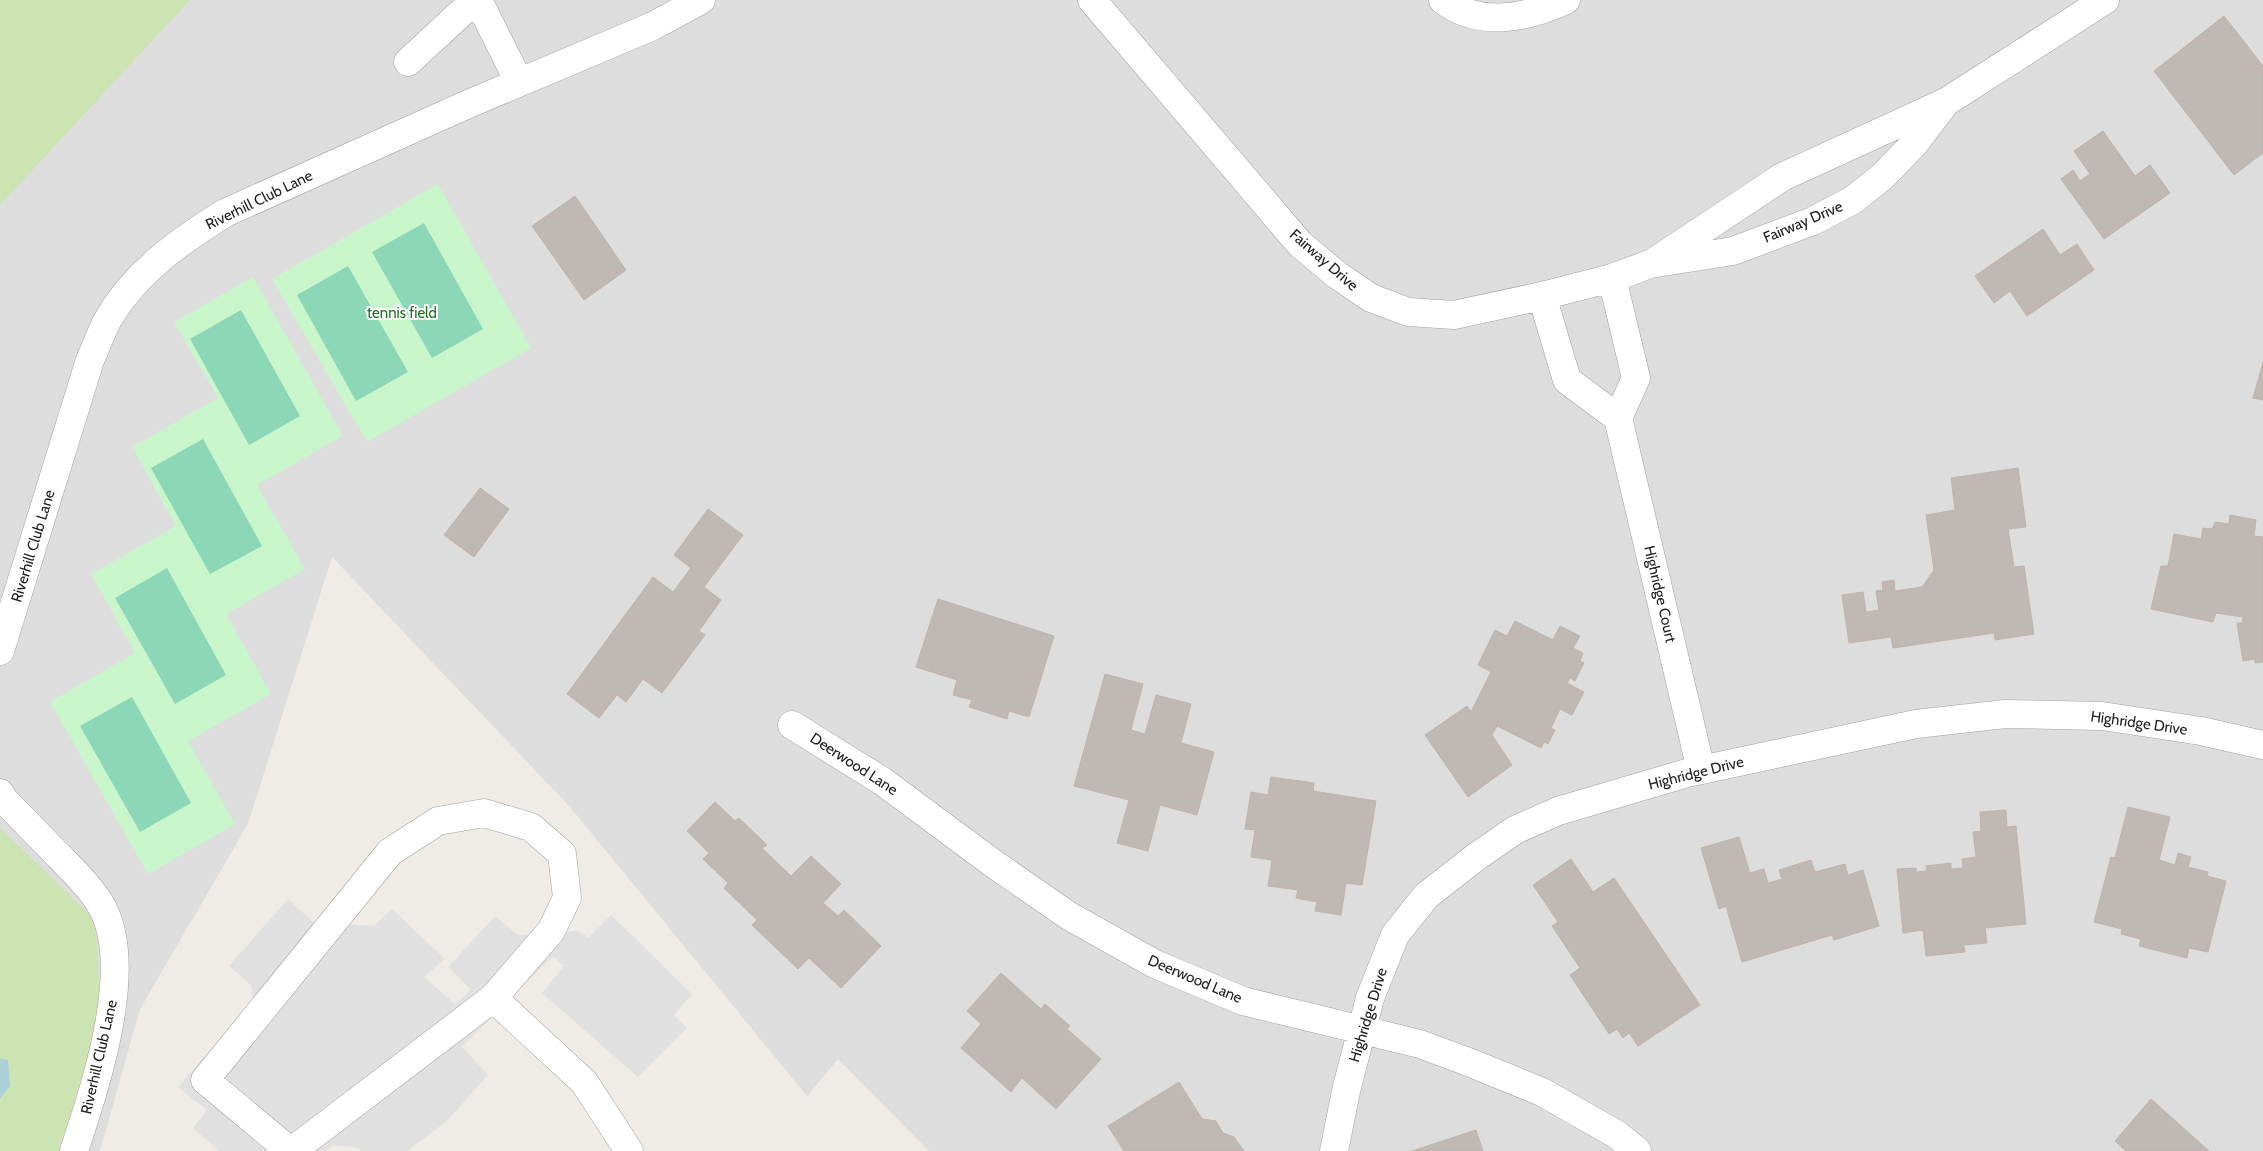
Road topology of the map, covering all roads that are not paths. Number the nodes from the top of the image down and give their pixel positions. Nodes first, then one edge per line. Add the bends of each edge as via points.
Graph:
1 (476, 0) edge
2 (702, 0) edge
3 (1092, 0) edge
4 (1443, 0) edge
5 (1566, 0) edge
6 (2105, 0) edge
7 (408, 62) dead end
8 (519, 82) junction
9 (1946, 102) junction
10 (1650, 264) junction
11 (1612, 278) junction
12 (1542, 296) junction
13 (1618, 418) junction
14 (0, 652) edge
15 (792, 725) dead end
16 (2263, 745) edge
17 (1701, 770) junction
18 (0, 793) edge
19 (493, 998) junction
20 (1362, 1031) junction
21 (74, 1151) edge
22 (291, 1151) edge
23 (629, 1151) edge
24 (1334, 1151) edge
25 (1637, 1151) edge

1 - 7 street
1 - 8 street
2 - 8 street, Riverhill Club Lane via 653,26
3 - 12 street, Fairway Drive via 1300,244 1371,298 1408,312 1454,314
4 - 5 street via 1477,16 1506,18 1535,13
6 - 9 street, Fairway Drive
8 - 14 street, Riverhill Club Lane via 225,213 176,246 131,287 108,321 90,360
9 - 10 street, Fairway Drive via 1782,177
9 - 10 street, Fairway Drive via 1914,144 1883,176 1853,200 1813,221 1733,251
10 - 11 street, Fairway Drive
11 - 12 street, Fairway Drive
11 - 13 street via 1636,378
12 - 13 street via 1567,380
13 - 17 street, Highridge Court
15 - 20 street, Deerwood Lane via 882,781 1069,916 1155,964 1243,1001
16 - 17 street, Highridge Drive via 2201,731 2102,716 2005,714 1916,724
17 - 20 street, Highridge Drive via 1558,811 1515,830 1476,857 1426,896 1395,935 1370,998
18 - 21 street, Riverhill Club Lane via 3,800 85,882 100,903 112,933 116,972 110,1020
19 - 22 street
19 - 22 street via 551,931 567,898 562,854 531,827 484,813 438,821 390,852 205,1080
19 - 23 street via 584,1082
20 - 24 street, Highridge Drive
20 - 25 street, Deerwood Lane via 1420,1044 1542,1092 1616,1134

